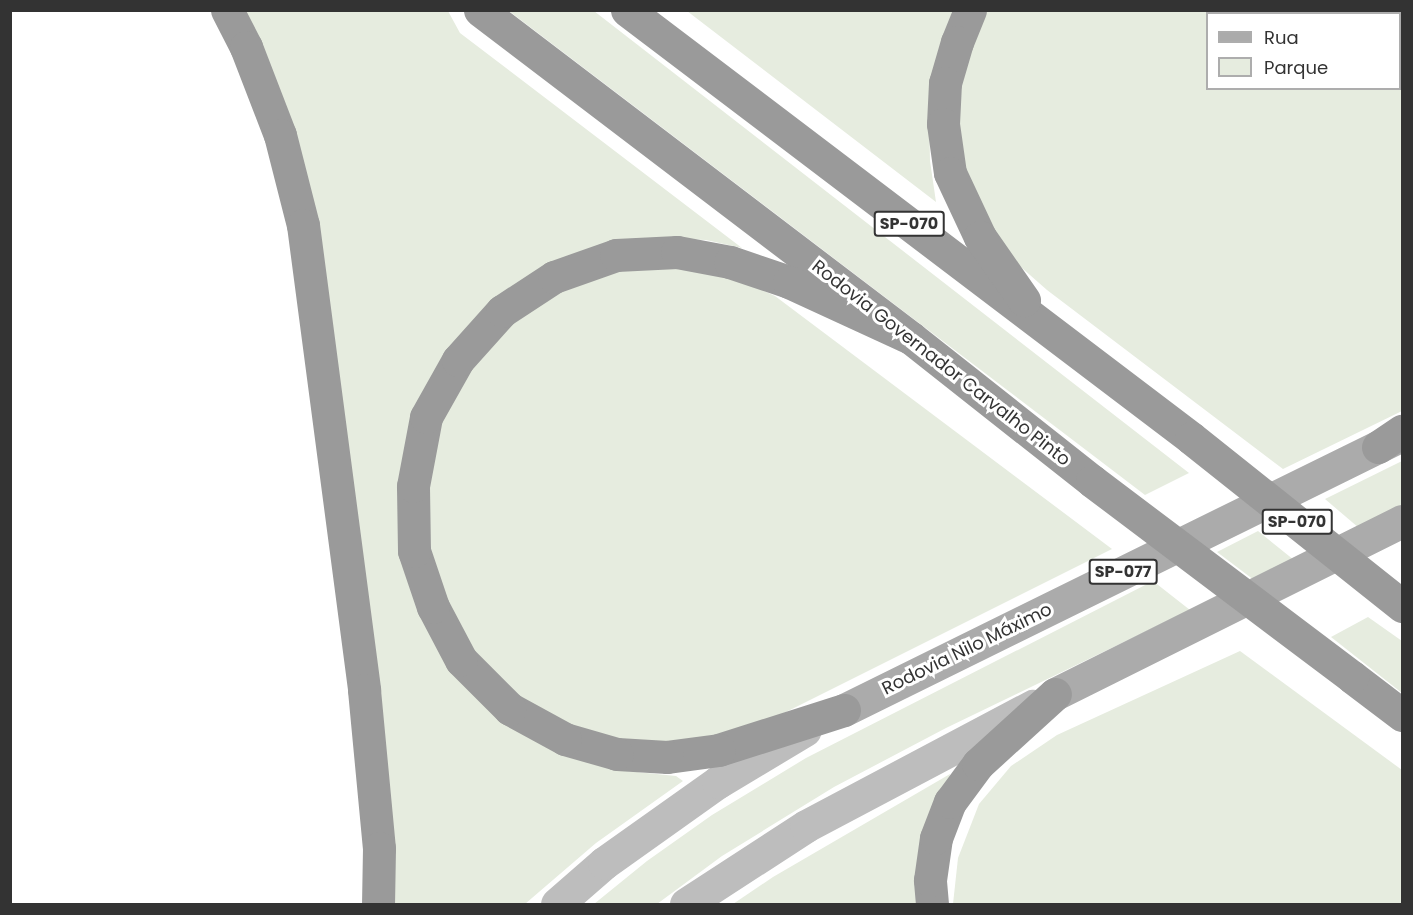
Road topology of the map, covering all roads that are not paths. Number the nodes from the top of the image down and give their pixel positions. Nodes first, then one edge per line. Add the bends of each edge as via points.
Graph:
1 (227, 10) edge
2 (480, 10) edge
3 (627, 10) edge
4 (970, 10) edge
5 (1041, 324) junction
6 (911, 338) junction
7 (1394, 437) edge
8 (1402, 521) edge
9 (1402, 606) edge
10 (1055, 694) junction
11 (844, 710) junction
12 (1402, 715) edge
13 (378, 904) edge
14 (557, 904) edge
15 (686, 904) edge
16 (932, 904) edge

1 - 13 highway via 246,47 280,135 303,225 364,690 379,848
2 - 6 highway, Rodovia Governador Carvalho Pinto
3 - 5 highway, SP-070
4 - 5 highway via 945,82 943,124 950,173 980,237
5 - 9 highway, SP-070, bridge
6 - 11 highway via 789,282 730,262 677,252 616,255 554,277 502,311 466,351 426,417 413,486 414,550 433,607 461,660 510,709 565,739 617,754 667,757 718,750
6 - 12 highway, Rodovia Governador Carvalho Pinto, bridge via 1092,481
7 - 11 main road, Rodovia Nilo Máximo / SP-077
8 - 10 main road
10 - 15 main road via 806,825
10 - 16 highway via 978,764 950,802 936,838 930,880
11 - 14 main road, Rodovia Nilo Máximo / SP-077 via 780,743 718,782 604,863

